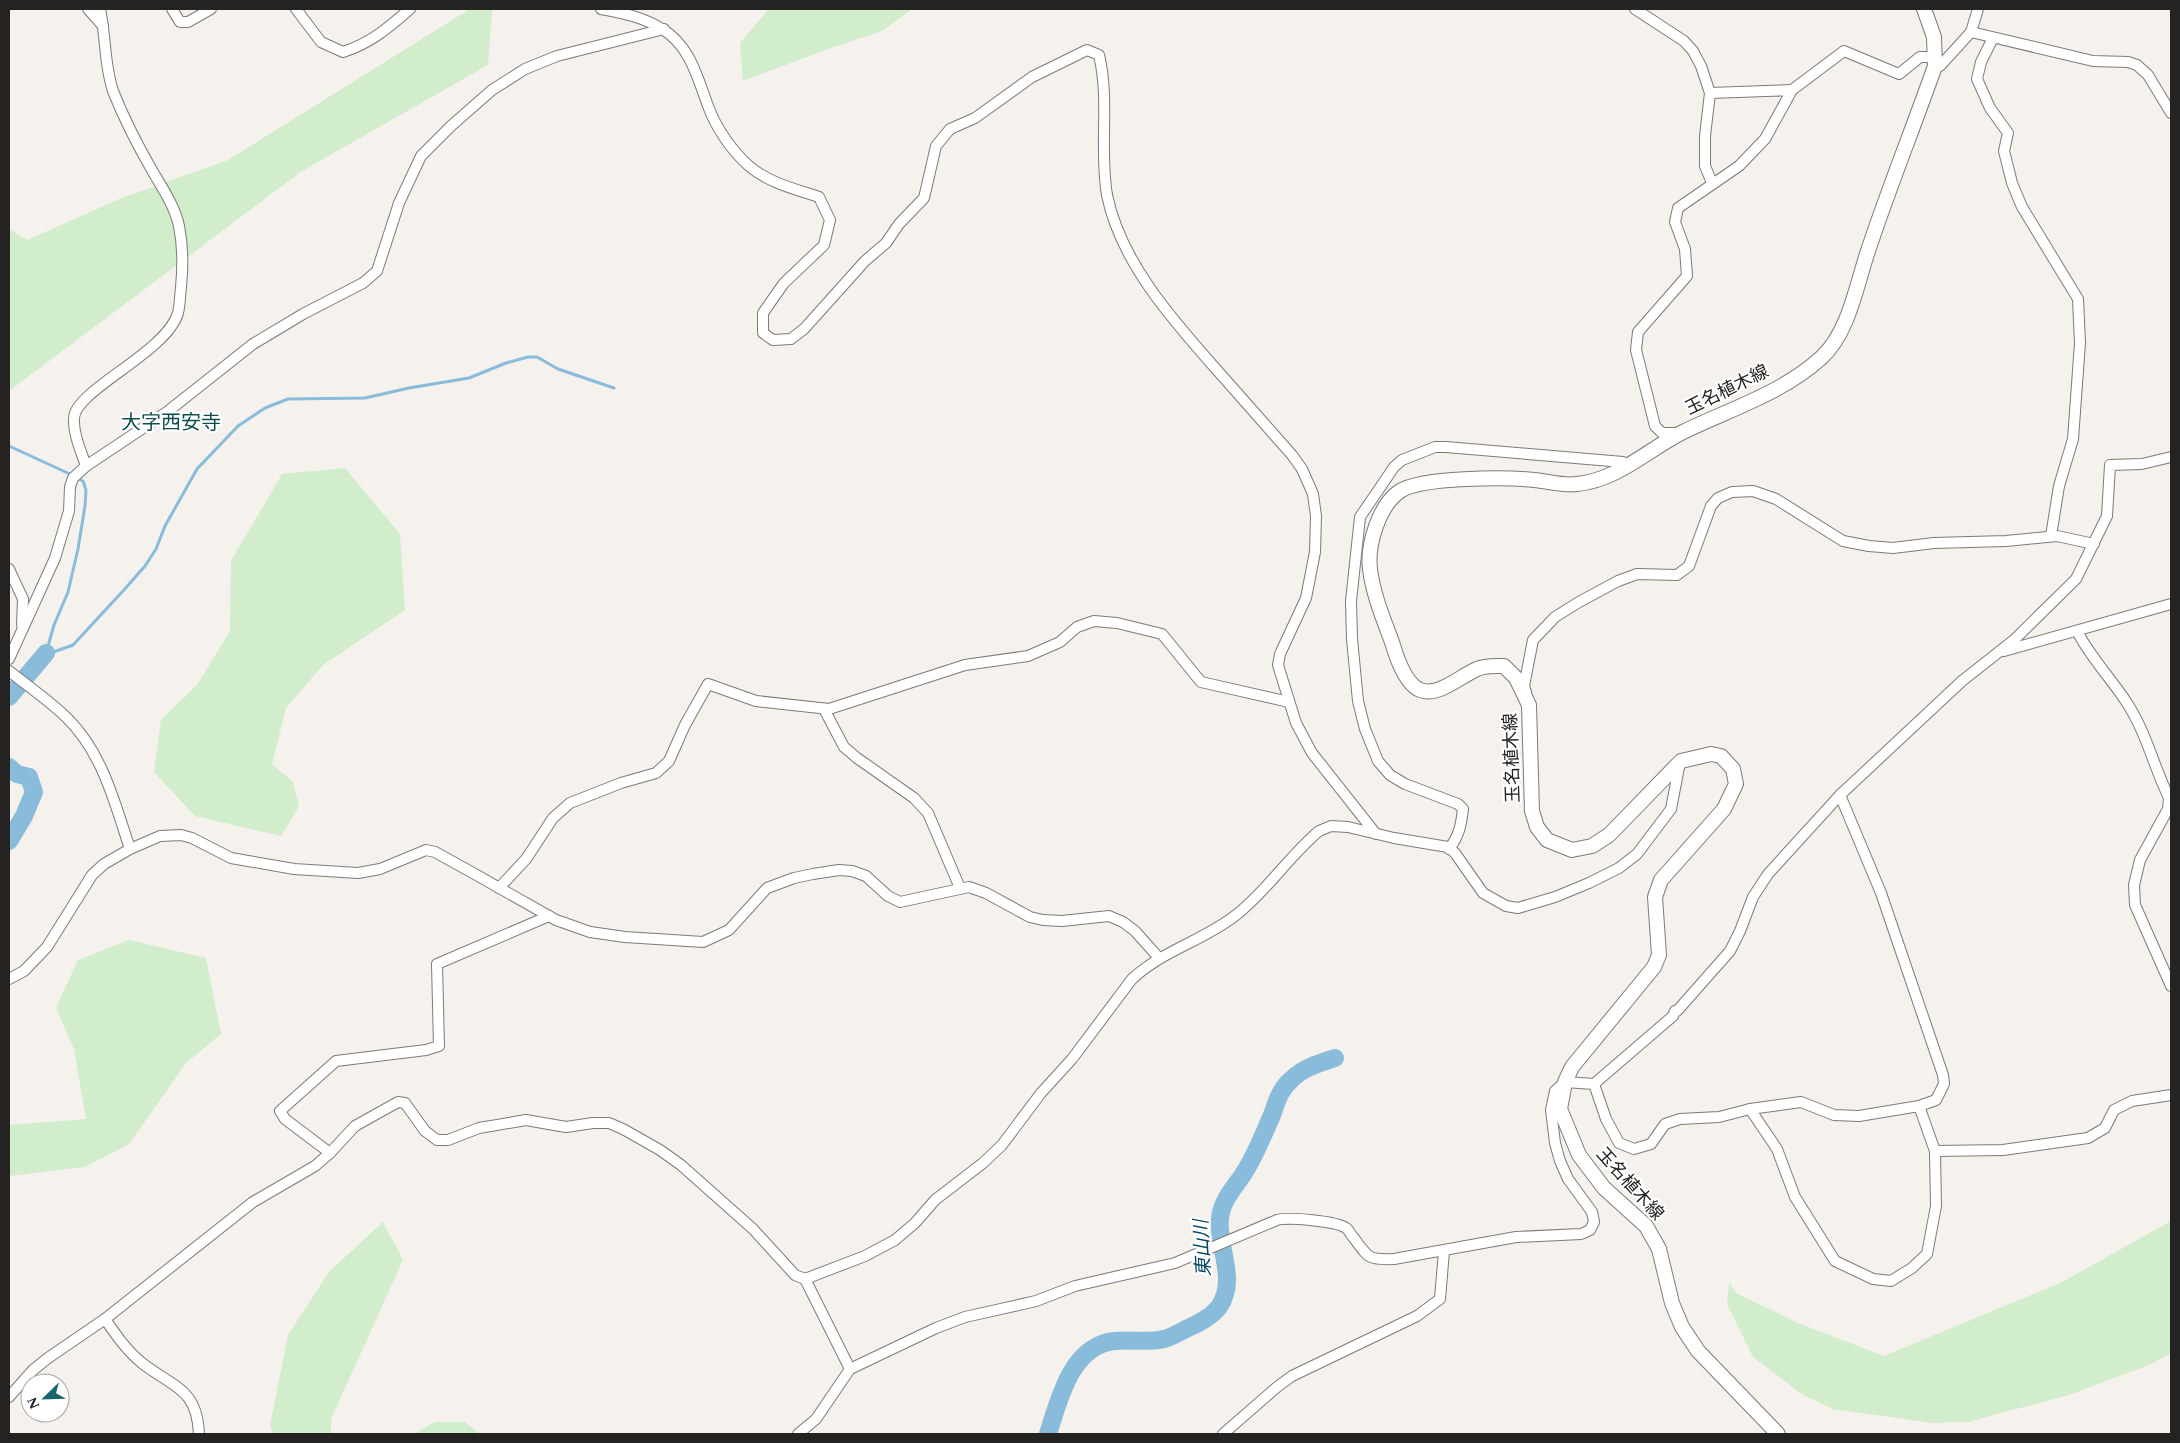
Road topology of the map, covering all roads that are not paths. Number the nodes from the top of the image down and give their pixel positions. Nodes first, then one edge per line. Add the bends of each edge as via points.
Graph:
1 (88, 9) edge
2 (100, 9) edge
3 (172, 9) edge
4 (211, 9) edge
5 (296, 9) edge
6 (410, 9) edge
7 (601, 9) edge
8 (1635, 9) edge
9 (1924, 9) edge
10 (1978, 9) edge
11 (104, 27) junction
12 (664, 29) junction
13 (1971, 32) junction
14 (1993, 38) junction
15 (1935, 62) junction
16 (1792, 90) junction
17 (1710, 93) junction
18 (2171, 113) edge
19 (1712, 183) junction
20 (1682, 433) junction
21 (2171, 457) edge
22 (1630, 465) junction
23 (86, 466) junction
24 (2052, 536) junction
25 (2094, 544) junction
26 (9, 570) edge
27 (2171, 604) edge
28 (2077, 631) junction
29 (21, 632) junction
30 (1998, 653) junction
31 (9, 659) edge
32 (9, 671) edge
33 (1289, 702) junction
34 (1529, 705) junction
35 (824, 708) junction
36 (1681, 760) junction
37 (1840, 796) junction
38 (1377, 835) junction
39 (130, 849) junction
40 (1449, 849) junction
41 (499, 888) junction
42 (960, 888) junction
43 (549, 916) junction
44 (1158, 958) junction
45 (9, 979) edge
46 (2171, 986) edge
47 (1565, 1082) junction
48 (1594, 1084) junction
49 (2171, 1095) edge
50 (1919, 1106) junction
51 (1750, 1108) junction
52 (1935, 1151) junction
53 (330, 1153) junction
54 (1444, 1251) junction
55 (805, 1279) junction
56 (104, 1319) junction
57 (850, 1369) junction
58 (9, 1397) edge
59 (199, 1434) edge
60 (798, 1434) edge
61 (1223, 1434) edge
62 (1778, 1434) edge

1 - 11 street
2 - 11 street
3 - 4 street via 180,22 188,22
5 - 6 street via 321,42 343,52 363,45
7 - 12 street via 635,16
8 - 17 street via 1684,41 1693,51
9 - 15 main road, 玉名植木線 via 1934,37
10 - 13 street
11 - 23 street via 107,66 113,90 179,225 182,278 174,324 155,345 76,409 75,433
12 - 23 street via 557,56 525,68 492,90 421,156 399,203 377,271 363,283 253,344 167,412
12 - 33 street via 690,58 724,138 749,166 780,184 819,197 830,220 824,245 784,284 763,313 763,332 773,340 791,339 804,328 865,261 886,243 924,198 936,146 950,129 975,118 1048,69 1087,50 1099,55 1104,76 1102,156 1107,194 1119,233 1154,295 1292,455 1313,494 1316,516 1312,570 1306,598 1278,665
13 - 14 street
13 - 15 street via 1940,66
14 - 18 street via 2093,61 2137,64 2148,75
14 - 24 street via 1977,79 1990,108 2008,133 2004,151 2022,207 2078,298 2080,343 2073,439 2059,486
15 - 16 street via 1920,57 1899,74 1844,51
15 - 20 main road, 玉名植木線 via 1840,336 1803,373 1743,407
16 - 17 street
16 - 19 street via 1765,139 1739,166
17 - 19 street via 1705,166
19 - 20 street via 1678,208 1675,222 1685,249 1687,276 1638,332 1636,350 1655,426 1662,433
20 - 22 main road, 玉名植木線
21 - 25 street via 2142,464 2110,465 2107,516
22 - 34 main road, 玉名植木線 via 1592,483 1569,485 1488,478 1430,482 1401,490 1384,506 1375,526 1369,566 1394,650 1409,680 1418,689 1430,691 1443,688 1478,668 1504,666 1516,678
22 - 40 street via 1511,452 1435,448 1402,460 1394,467 1360,517 1351,601 1352,639 1365,729 1378,762 1390,775 1458,804 1462,809 1461,828
23 - 29 street via 74,478 70,488 68,511 55,558
24 - 25 street
24 - 34 street via 1893,548 1869,546 1843,541 1776,499 1753,491 1732,492 1718,498 1711,506 1690,566 1677,575 1637,574 1618,581 1555,617 1533,640 1524,686
25 - 30 street via 2067,590
26 - 29 street via 23,599
27 - 28 street
28 - 30 street
28 - 46 street via 2087,650 2127,702 2142,730 2169,798 2168,809 2140,860 2134,885 2135,905
29 - 31 street
30 - 37 street via 1962,681
32 - 39 street via 69,720 89,745 106,778
33 - 35 street via 1201,682 1162,634 1094,621 1077,627 1060,642 1028,656 965,665 830,709
33 - 38 street via 1312,753
34 - 36 main road, 玉名植木線 via 1532,811 1537,827 1547,840 1559,846 1572,850 1592,846 1609,835
35 - 41 street via 756,700 708,684 669,761 656,773 570,804 552,818 526,859
35 - 42 street via 844,747 914,798 928,813
36 - 40 street via 1671,809 1637,854 1608,874 1555,897 1518,908 1506,906 1483,893
36 - 47 main road, 玉名植木線 via 1711,754 1721,756 1733,769 1736,784 1724,809 1661,880 1655,897 1659,955 1654,966 1572,1067
37 - 48 street via 1768,874 1753,897 1730,951 1673,1016
37 - 50 street via 1881,893 1943,1075 1944,1084 1936,1100
38 - 40 street via 1432,843
38 - 44 street via 1338,826 1319,831 1235,916
39 - 41 street via 160,836 181,835 231,858 294,869 358,873 380,869 426,850
39 - 45 street via 92,875 47,947 24,970
41 - 43 street
42 - 43 street via 900,902 888,896 866,876 852,871 813,874 767,888 729,930 703,942 590,932
42 - 44 street via 969,886 1030,917 1043,920 1109,916 1135,931
43 - 53 street via 438,964 439,1046 336,1061 280,1111 285,1119
44 - 55 street via 1132,979 1072,1059 983,1164 935,1200 895,1240 865,1256
47 - 48 street
47 - 54 street via 1555,1091 1551,1110 1555,1143 1568,1179 1592,1212 1594,1222 1590,1230 1581,1234 1516,1237
47 - 62 main road, 玉名植木線 via 1560,1109 1579,1155 1604,1188 1646,1226 1659,1249 1672,1303 1682,1327 1698,1351
48 - 51 street via 1606,1119 1619,1143 1634,1149 1651,1144 1665,1124 1680,1119 1719,1117
49 - 52 street via 2132,1101 2114,1110 2105,1128 2088,1138 2003,1150
50 - 51 street via 1860,1116 1834,1116 1801,1102
50 - 52 street
51 - 52 street via 1777,1149 1795,1197 1835,1261 1873,1279 1891,1281 1927,1254 1936,1206
53 - 55 street via 355,1126 398,1102 406,1103 425,1131 437,1140 526,1120 566,1127 609,1123 639,1137 681,1165 753,1229 795,1275
53 - 56 street via 315,1166 245,1208
54 - 57 street via 1375,1260 1368,1256 1346,1228 1311,1220 1277,1220 1175,1263 1108,1277 1036,1300 965,1317
54 - 61 street via 1440,1299 1417,1316 1292,1376
55 - 57 street
56 - 58 street via 33,1370
56 - 59 street via 142,1363 178,1387 193,1403
57 - 60 street via 816,1419

